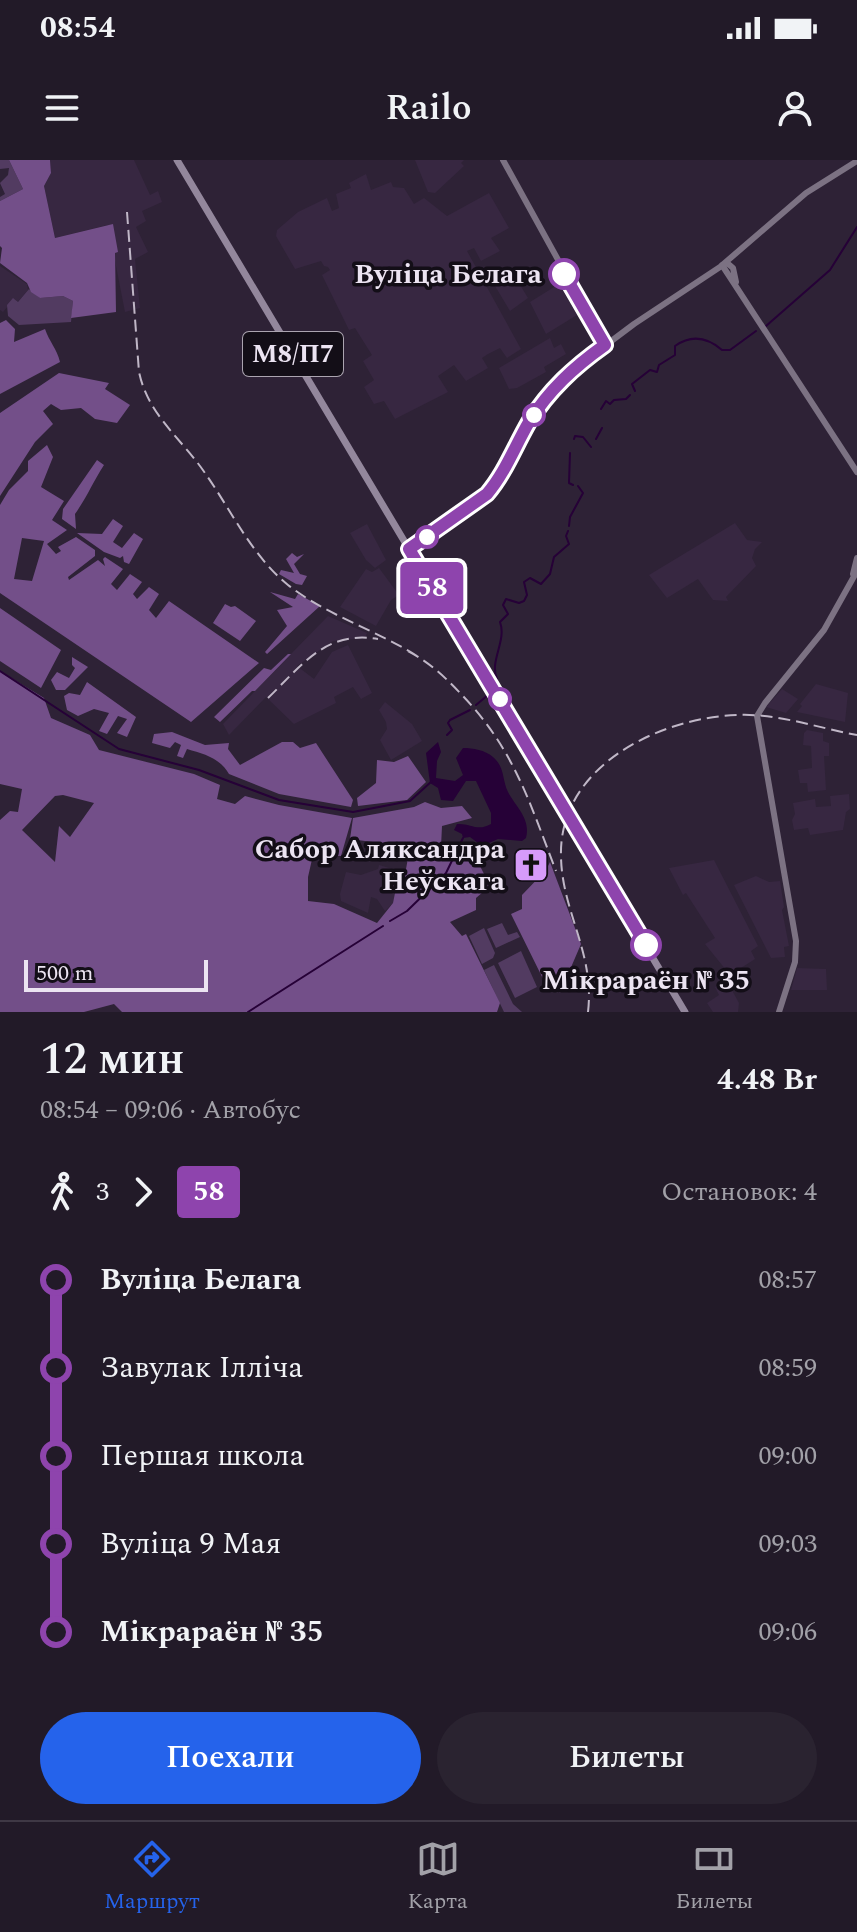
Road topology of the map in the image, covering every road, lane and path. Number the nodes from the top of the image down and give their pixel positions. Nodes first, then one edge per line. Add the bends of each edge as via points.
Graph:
1 (177, 160) edge
2 (505, 160) edge
3 (857, 161) edge
4 (735, 254) junction
5 (724, 264) junction
6 (733, 268) junction
7 (736, 285) junction
8 (606, 344) junction
9 (857, 472) edge
10 (409, 549) junction
11 (856, 568) edge
12 (685, 1012) edge
13 (779, 1012) edge

1 - 10 main road, М8/П7
2 - 8 street
3 - 4 street via 806,193
4 - 5 street
4 - 6 street
5 - 6 street
5 - 7 street
5 - 8 street
6 - 7 street
7 - 9 street
8 - 10 street via 551,391 487,494
10 - 12 main road, М8/П7
11 - 13 street via 824,630 757,716 796,941

